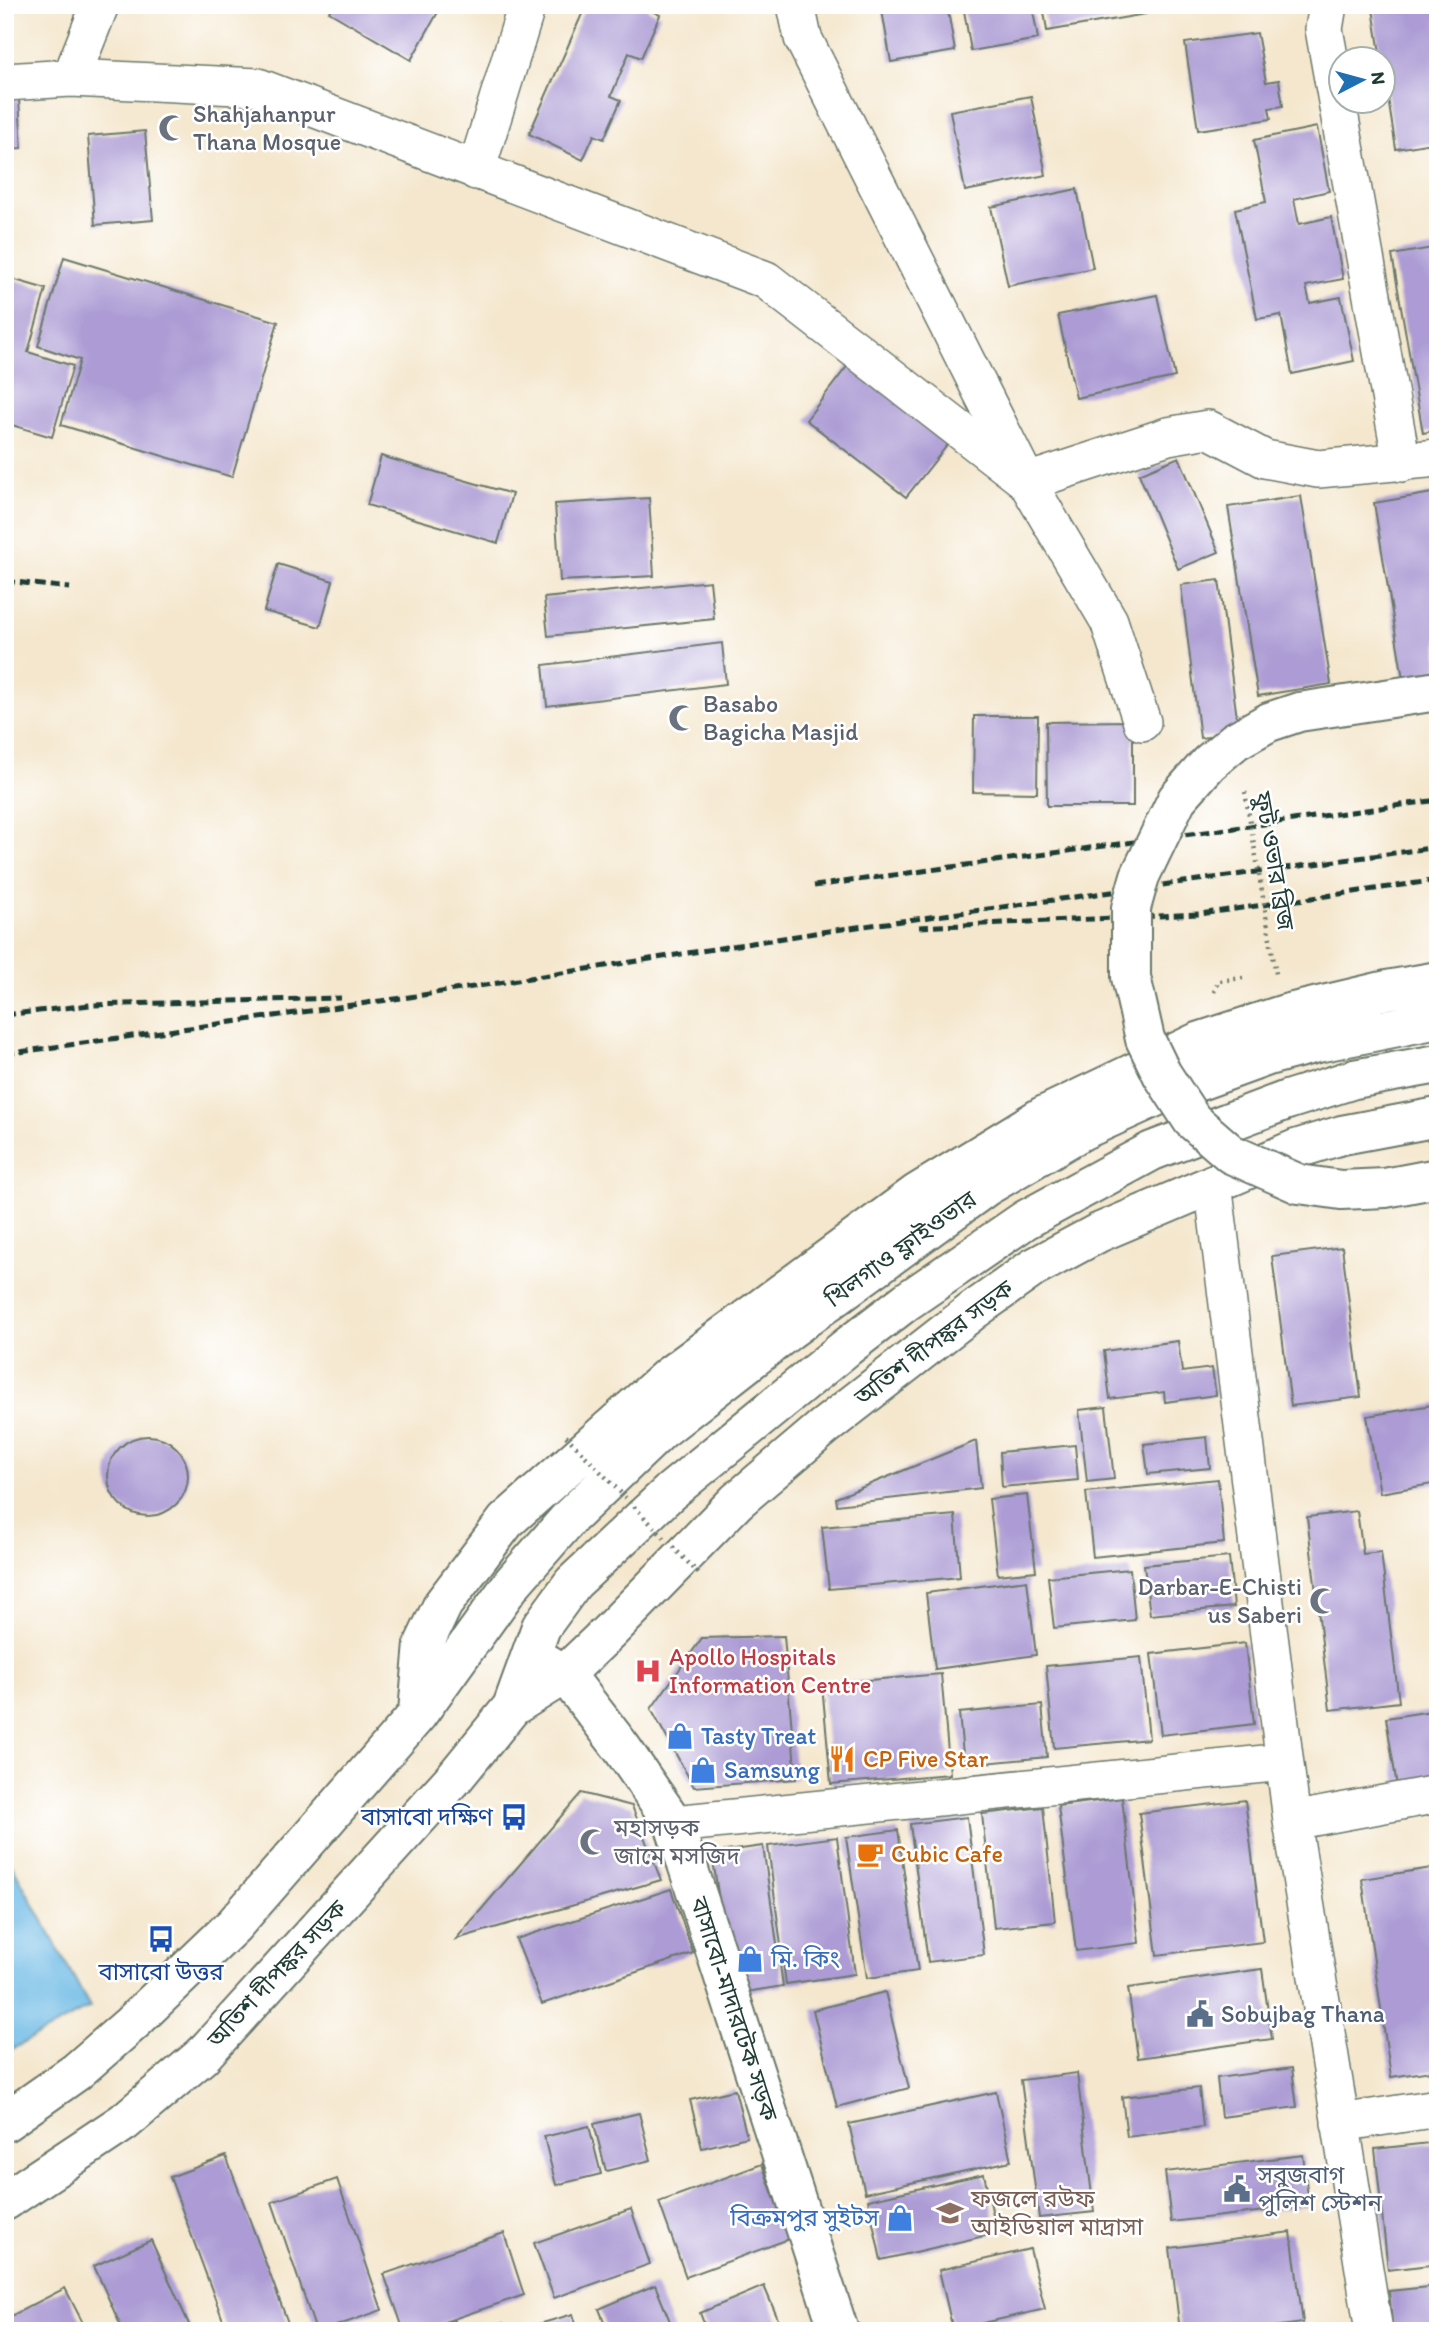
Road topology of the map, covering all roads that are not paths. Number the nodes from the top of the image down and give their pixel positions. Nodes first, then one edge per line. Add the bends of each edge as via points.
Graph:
1 (100, 5) edge
2 (527, 5) edge
3 (796, 5) edge
4 (1328, 5) edge
5 (71, 78) junction
6 (5, 82) edge
7 (476, 171) junction
8 (1438, 458) edge
9 (1402, 463) junction
10 (1027, 482) junction
11 (1438, 691) edge
12 (1142, 722) dead end
13 (1438, 981) edge
14 (1438, 1020) edge
15 (1438, 1064) edge
16 (1438, 1117) edge
17 (1438, 1178) edge
18 (1213, 1183) junction
19 (536, 1640) junction
20 (565, 1674) junction
21 (512, 1707) junction
22 (418, 1714) junction
23 (1284, 1762) junction
24 (1438, 1794) edge
25 (1292, 1821) junction
26 (674, 1824) junction
27 (1438, 2108) edge
28 (5, 2122) edge
29 (1340, 2123) junction
30 (5, 2201) edge
31 (839, 2331) edge
32 (1374, 2331) edge

1 - 5 street
2 - 7 street
3 - 10 street via 803,38
4 - 9 street via 1324,29
5 - 6 street
5 - 7 street via 258,88
7 - 10 street via 766,280
8 - 9 street
9 - 10 street via 1318,470 1265,459 1208,429 1168,436
10 - 12 street via 1109,621
11 - 17 main road, bridge via 1299,712 1235,741 1209,763 1177,799 1140,876 1131,908 1131,978 1145,1040 1162,1074 1192,1121 1231,1154 1299,1184 1341,1190
13 - 22 main road via 1285,1014 1198,1042 1043,1116 916,1194 669,1376 506,1521 443,1604 424,1644
14 - 22 main road, খিলগাও ফ্লাইওভার, bridge via 1317,1043 1223,1072 1081,1131 988,1186 788,1331 660,1432 570,1517 513,1582
15 - 19 main road, খিলগাও ফ্লাইওভার, bridge via 1354,1079 1223,1123 1152,1151 1025,1220 907,1301 688,1476 573,1583
16 - 18 main road, অতিশ দীপঙ্কর সড়ক via 1342,1135
18 - 20 main road, অতিশ দীপঙ্কর সড়ক via 1032,1268 974,1310 737,1501
18 - 23 street
19 - 20 main road
19 - 21 main road, অতিশ দীপঙ্কর সড়ক
20 - 21 main road, অতিশ দীপঙ্কর সড়ক
20 - 26 main road, বাসাবো-মাদারটেক সড়ক
21 - 30 main road, অতিশ দীপঙ্কর সড়ক via 446,1787 202,2056 124,2122
22 - 28 main road via 225,1933 76,2072
23 - 25 street
23 - 26 street
24 - 25 street
25 - 29 street
26 - 31 main road, বাসাবো-মাদারটেক সড়ক
27 - 29 street
29 - 32 street

